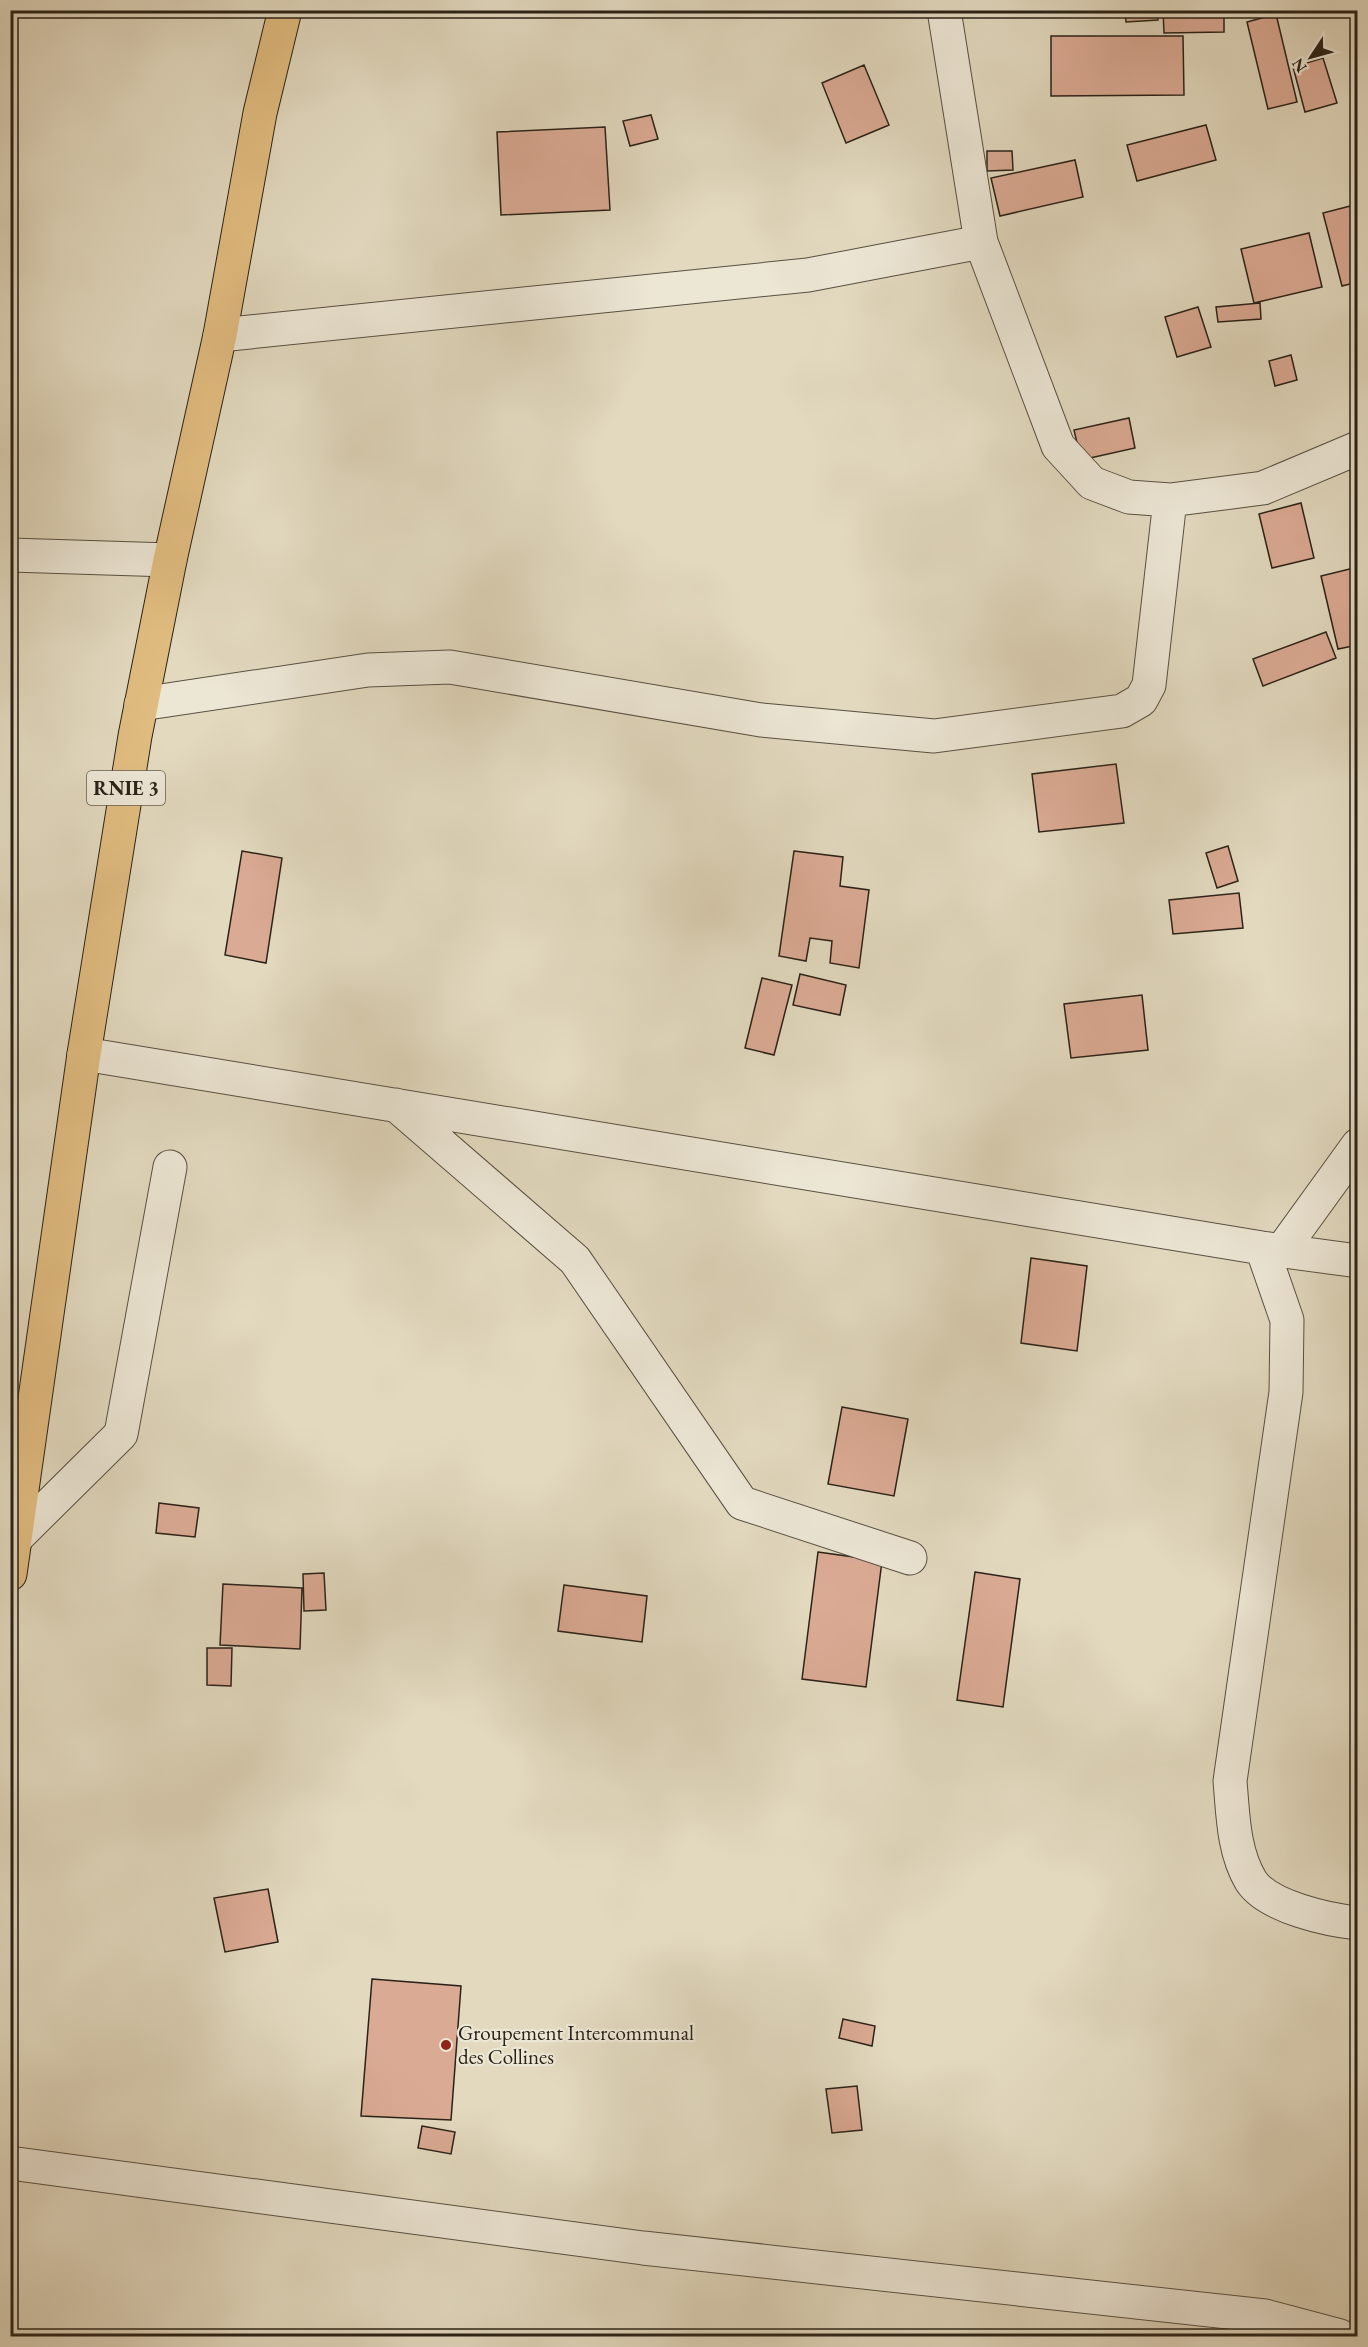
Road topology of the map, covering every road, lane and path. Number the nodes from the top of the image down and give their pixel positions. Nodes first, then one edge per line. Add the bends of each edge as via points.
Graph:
1 (285, 10) edge
2 (944, 10) edge
3 (981, 242) junction
4 (220, 335) junction
5 (1358, 448) edge
6 (1170, 500) junction
7 (10, 555) edge
8 (170, 560) junction
9 (141, 704) junction
10 (84, 1054) junction
11 (396, 1105) junction
12 (1358, 1145) edge
13 (170, 1167) dead end
14 (1272, 1249) junction
15 (1358, 1261) edge
16 (16, 1538) junction
17 (910, 1558) dead end
18 (10, 1574) edge
19 (1358, 1923) edge
20 (10, 2163) edge
21 (1340, 2337) edge

1 - 4 highway, RNIE 3 via 260,113
2 - 3 street
3 - 4 street via 808,274
3 - 6 street via 1058,446 1092,483 1129,497
4 - 8 highway, RNIE 3
5 - 6 street via 1263,488
6 - 9 street via 1149,685 1141,700 1122,711 934,736 761,720 450,667 368,670
7 - 8 street
8 - 9 highway, RNIE 3
9 - 10 highway, RNIE 3
10 - 11 street
10 - 16 highway, RNIE 3
11 - 14 street
11 - 17 street via 575,1260 742,1503
12 - 14 street
13 - 16 street via 121,1434
14 - 15 street
14 - 19 street via 1287,1320 1286,1392 1230,1781 1235,1840 1252,1882 1282,1904 1333,1920
16 - 18 highway, RNIE 3
20 - 21 street via 643,2248 1264,2316

